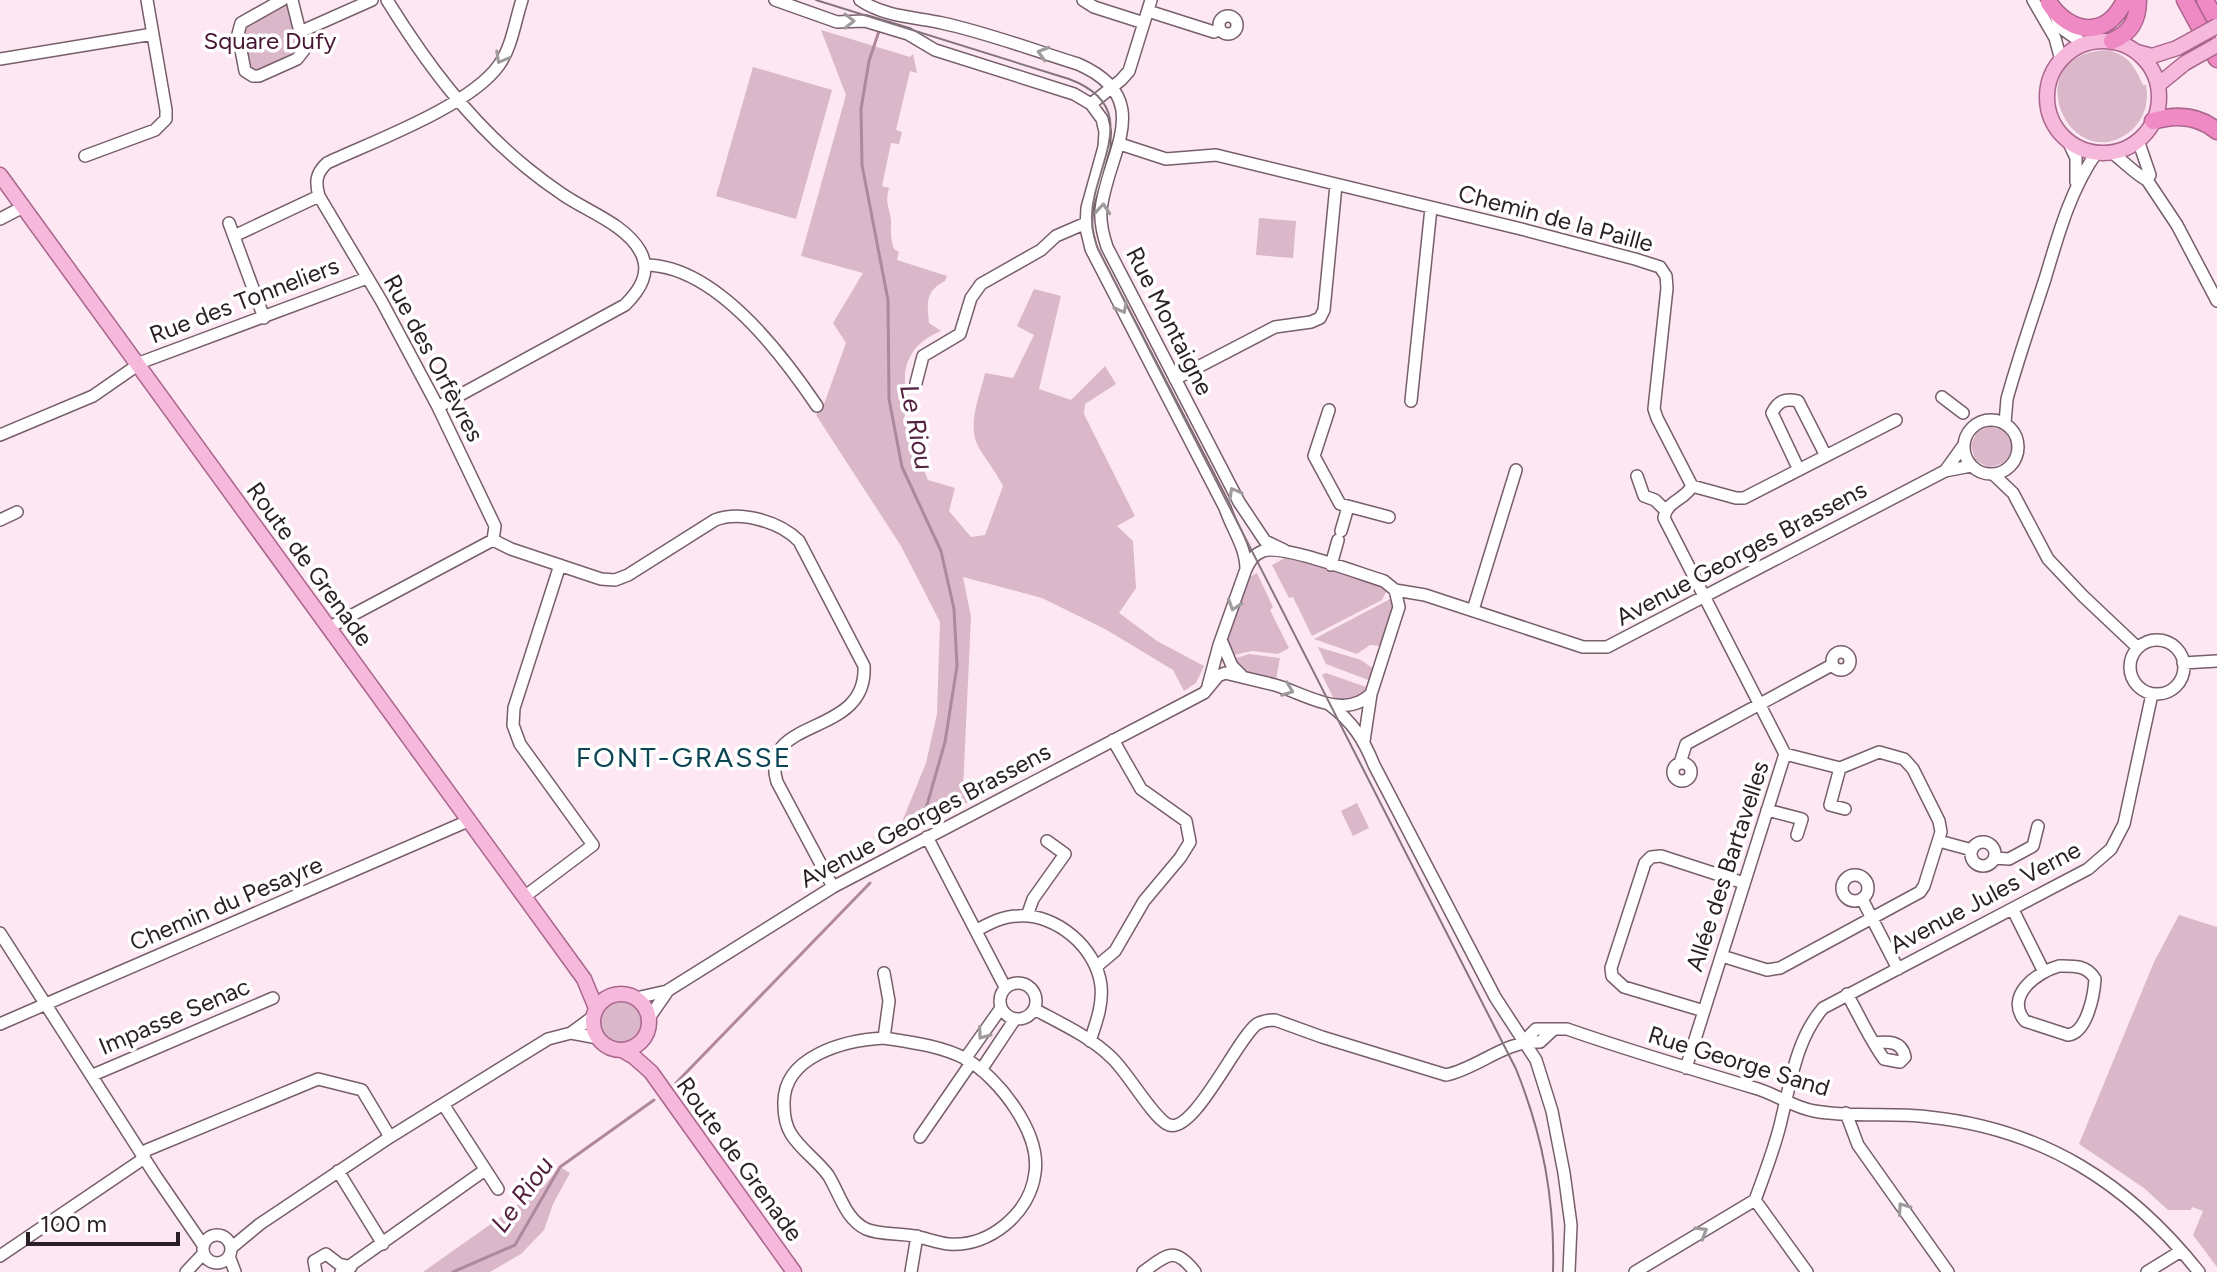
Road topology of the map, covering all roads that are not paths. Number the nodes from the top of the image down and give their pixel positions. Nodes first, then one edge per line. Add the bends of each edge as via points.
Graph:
1 (147, 0) edge
2 (282, 0) edge
3 (292, 0) edge
4 (372, 0) edge
5 (387, 0) edge
6 (522, 0) edge
7 (775, 0) edge
8 (860, 0) edge
9 (1083, 0) edge
10 (2125, 0) edge
11 (2138, 0) edge
12 (2185, 0) edge
13 (2205, 0) edge
14 (2043, 1) edge
15 (1148, 11) edge
16 (2217, 24) edge
17 (1220, 29) dead end
18 (300, 32) junction
19 (153, 34) junction
20 (2112, 41) junction
21 (2084, 44) junction
22 (2217, 45) edge
23 (2137, 52) junction
24 (0, 59) edge
25 (2217, 59) edge
26 (2061, 60) junction
27 (2158, 85) junction
28 (1112, 88) junction
29 (458, 101) junction
30 (1091, 104) junction
31 (2153, 121) junction
32 (2217, 131) edge
33 (2138, 140) junction
34 (2068, 141) junction
35 (1120, 144) junction
36 (2104, 152) junction
37 (85, 156) dead end
38 (0, 175) edge
39 (2147, 180) junction
40 (1336, 185) junction
41 (2075, 188) junction
42 (319, 196) junction
43 (23, 207) junction
44 (1431, 208) junction
45 (0, 219) edge
46 (229, 223) dead end
47 (1086, 223) junction
48 (234, 236) junction
49 (645, 265) junction
50 (367, 278) junction
51 (2217, 301) edge
52 (264, 318) junction
53 (137, 365) junction
54 (1175, 379) junction
55 (916, 383) dead end
56 (1942, 397) dead end
57 (2007, 399) junction
58 (1411, 401) dead end
59 (817, 406) dead end
60 (438, 407) junction
61 (1329, 410) dead end
62 (1963, 413) dead end
63 (1896, 420) dead end
64 (1991, 420) junction
65 (2005, 423) junction
66 (0, 435) edge
67 (1963, 446) junction
68 (1826, 456) junction
69 (1971, 466) junction
70 (2011, 466) junction
71 (1516, 470) dead end
72 (1799, 470) junction
73 (1945, 471) junction
74 (1994, 475) junction
75 (1637, 476) dead end
76 (1692, 486) junction
77 (2013, 493) junction
78 (1348, 507) junction
79 (1665, 510) junction
80 (17, 512) dead end
81 (1389, 517) dead end
82 (0, 520) edge
83 (493, 540) junction
84 (1284, 550) junction
85 (560, 565) junction
86 (1331, 565) junction
87 (1246, 569) junction
88 (1395, 590) junction
89 (1414, 594) junction
90 (1704, 596) junction
91 (1399, 607) junction
92 (1473, 610) junction
93 (328, 628) junction
94 (1222, 642) junction
95 (2138, 648) junction
96 (2217, 661) edge
97 (2183, 663) junction
98 (1832, 665) dead end
99 (1245, 678) junction
100 (1210, 684) junction
101 (1371, 694) junction
102 (2152, 694) junction
103 (1760, 703) junction
104 (1329, 704) junction
105 (1113, 740) junction
106 (1364, 741) junction
107 (1785, 754) junction
108 (1680, 763) dead end
109 (1840, 768) junction
110 (1845, 809) dead end
111 (1767, 810) junction
112 (468, 821) junction
113 (2038, 826) dead end
114 (1797, 835) dead end
115 (927, 837) junction
116 (1047, 841) dead end
117 (1939, 841) junction
118 (1744, 883) junction
119 (833, 887) junction
120 (524, 897) junction
121 (1862, 899) dead end
122 (2013, 910) junction
123 (1027, 916) junction
124 (1873, 919) junction
125 (977, 930) junction
126 (0, 933) edge
127 (1722, 956) junction
128 (1096, 967) junction
129 (1898, 969) junction
130 (2043, 970) junction
131 (884, 973) dead end
132 (584, 979) junction
133 (1005, 987) junction
134 (667, 991) junction
135 (615, 994) junction
136 (1847, 994) junction
137 (273, 998) dead end
138 (636, 998) junction
139 (48, 1004) junction
140 (1001, 1008) junction
141 (1034, 1009) junction
142 (1704, 1011) junction
143 (595, 1012) junction
144 (649, 1018) junction
145 (1015, 1019) junction
146 (0, 1024) edge
147 (571, 1033) junction
148 (598, 1038) junction
149 (884, 1038) junction
150 (644, 1039) junction
151 (1090, 1041) junction
152 (1524, 1041) junction
153 (1874, 1043) dead end
154 (622, 1050) junction
155 (972, 1064) junction
156 (1686, 1068) junction
157 (651, 1072) junction
158 (93, 1075) junction
159 (1785, 1100) junction
160 (443, 1104) junction
161 (1846, 1113) junction
162 (390, 1137) junction
163 (920, 1137) dead end
164 (143, 1155) junction
165 (485, 1170) junction
166 (338, 1171) junction
167 (498, 1189) dead end
168 (1755, 1200) junction
169 (187, 1221) junction
170 (260, 1224) junction
171 (218, 1235) junction
172 (917, 1236) junction
173 (383, 1244) junction
174 (2181, 1251) junction
175 (230, 1252) junction
176 (0, 1256) edge
177 (211, 1259) edge
178 (346, 1269) edge
179 (186, 1272) edge
180 (192, 1272) edge
181 (235, 1272) edge
182 (316, 1272) edge
183 (794, 1272) edge
184 (911, 1272) edge
185 (1143, 1272) edge
186 (1195, 1272) edge
187 (1569, 1272) edge
188 (1635, 1272) edge
189 (1807, 1272) edge
190 (1948, 1272) edge
191 (2147, 1272) edge
192 (2199, 1272) edge

1 - 19 street
2 - 18 street via 241,23 245,71 259,76 297,59 304,50
3 - 18 street
4 - 18 street
5 - 29 street
6 -> 29 street via 498,66
7 -> 30 street via 840,23 865,21 908,34 935,50
28 -> 8 street via 1078,64 944,23 913,20
9 - 15 street via 1094,7
10 - 14 highway via 2116,15 2087,28 2069,25
11 - 20 highway via 2132,27
12 - 25 highway
13 - 16 highway
14 - 21 street via 2061,28
14 - 26 street
15 - 17 street via 1214,32
15 - 28 street via 1129,71
16 - 23 main road, bridge via 2177,48 2152,56
19 - 24 street
19 - 37 street via 166,119 155,130
20 - 21 main road
20 - 23 main road
21 - 26 main road
22 - 27 main road, bridge
23 - 27 main road
26 - 34 main road via 2051,75 2047,102 2056,128
27 - 31 main road
28 - 30 street
28 - 35 street, Rue Montaigne via 1123,118
29 - 42 street via 327,163 316,179
29 - 49 street via 526,167 621,231
30 - 47 street, Rue Montaigne via 1102,119 1105,140
31 - 32 highway via 2180,116
31 - 33 main road
33 - 36 main road
33 - 39 street via 2150,175
34 - 36 main road
34 - 41 street via 2076,158
35 - 40 street, Chemin de la Paille via 1166,159 1216,155
54 -> 35 street, Rue Montaigne via 1103,233 1101,207
36 - 39 street
36 - 41 street via 2085,168
38 - 43 main road, Route de Grenade
39 - 51 street
40 - 44 street, Chemin de la Paille
40 - 54 street via 1320,318 1275,327
41 - 57 street
42 - 48 street
42 - 50 street, Rue des Orfèvres
43 - 45 street
43 - 53 main road, Route de Grenade
44 - 58 street, Chemin de la Paille
44 - 76 street, Chemin de la Paille via 1660,267 1667,288 1654,409
46 - 48 street
47 - 55 street via 981,284 960,334 923,356
47 -> 87 street, Rue Montaigne via 1094,256 1225,508
48 - 52 street
49 - 59 street via 680,271 718,295 776,349
49 - 60 street via 640,287 625,305
50 - 52 street, Rue des Tonneliers
50 - 60 street, Rue des Orfèvres
52 - 53 street, Rue des Tonneliers
53 - 66 street, Rue des Tonneliers via 93,396
53 - 93 main road, Route de Grenade
84 -> 54 street, Rue Montaigne via 1259,533
56 - 62 street
57 - 64 street
57 - 65 street
60 - 83 street, Rue des Orfèvres via 495,526
61 - 78 street via 1314,456 1340,504
63 - 68 street
64 - 65 street
64 - 67 street via 1970,429
65 - 70 street via 2019,450
67 - 69 street
67 - 73 street, Avenue Georges Brassens
68 - 72 street
68 - 72 street via 1798,401 1788,398 1776,404 1772,413
69 - 73 street, Avenue Georges Brassens
69 - 74 street
70 - 74 street
70 - 77 street
71 - 92 street
72 - 76 street via 1744,498
73 - 90 street, Avenue Georges Brassens
74 - 77 street
75 - 79 street via 1644,496
76 - 79 street via 1688,495
77 - 95 street via 2048,559
78 - 81 street
78 - 86 street
79 - 90 street, Allée des Bartavelles via 1668,527
80 - 82 street
83 - 85 street
83 - 93 street
84 - 86 street
84 - 87 street via 1259,553
85 - 119 street via 615,580 731,515 785,530 799,541 864,666 864,685 855,702 789,740 774,757 777,782
85 - 120 street via 513,725 520,744 593,845
86 - 88 street via 1384,581
87 -> 94 street
88 - 89 street, Avenue Georges Brassens
88 - 91 street
89 - 91 street
89 - 92 street, Avenue Georges Brassens
90 - 92 street, Avenue Georges Brassens via 1619,642 1595,648
90 - 103 street, Allée des Bartavelles
91 - 101 street
93 - 112 main road, Route de Grenade
94 - 99 street via 1232,666
94 - 100 street
95 - 97 street via 2149,642 2168,643
95 - 102 street via 2131,673 2139,687
96 - 97 street
97 - 102 street via 2172,690
98 - 103 street
99 - 100 street via 1225,673
99 -> 104 street
100 - 105 street, Avenue Georges Brassens via 1204,693
101 - 104 street via 1349,705
101 - 106 street
102 - 122 street, Avenue Jules Verne via 2124,824 2111,849 2088,869
103 - 107 street, Allée des Bartavelles
103 - 108 street via 1686,744
104 - 106 street
105 - 115 street, Avenue Georges Brassens
105 - 128 street via 1141,789 1186,821 1190,842 1144,901 1115,951
106 - 152 street via 1495,997
107 - 109 street
107 - 111 street, Allée des Bartavelles
109 - 110 street via 1830,805
109 - 117 street via 1879,752 1904,759 1939,821
111 - 114 street via 1802,819
111 - 118 street, Allée des Bartavelles
112 - 120 main road, Route de Grenade
112 - 139 street, Chemin du Pesayre
113 - 117 street via 2033,846 1989,864 1973,858 1972,850
115 - 119 street, Avenue Georges Brassens
115 - 125 street
116 - 123 street via 1065,854
117 - 124 street via 1920,892
118 - 127 street, Allée des Bartavelles
118 - 142 street via 1651,857 1611,968 1624,987
119 - 134 street, Avenue Georges Brassens
120 - 132 main road, Route de Grenade
121 - 124 street
122 - 129 street, Avenue Jules Verne
122 - 130 street
123 - 125 street via 1003,917
123 - 128 street via 1068,933
124 - 127 street via 1780,968 1767,970
124 - 129 street
125 - 133 street
126 - 139 street
127 - 142 street, Allée des Bartavelles
128 - 151 street via 1101,999
129 - 136 street, Avenue Jules Verne
130 - 130 street via 2020,998 2020,1016 2075,1034 2082,1028 2095,979 2077,966
131 - 149 street via 889,1001
132 - 135 main road
132 - 143 main road
133 - 140 street
133 - 141 street via 1026,984 1035,995
134 - 138 street, Avenue Georges Brassens
134 - 144 street, Avenue Georges Brassens
135 - 138 main road
135 - 143 main road
136 - 153 street
136 - 159 street, Avenue Jules Verne via 1823,1008 1806,1033
137 - 158 street, Impasse Senac
138 - 144 main road
139 - 146 street, Chemin du Pesayre
139 - 158 street
140 - 145 street
140 -> 155 street
141 - 145 street
141 - 151 street
142 - 156 street, Allée des Bartavelles
143 - 147 street
143 - 148 main road
144 - 150 main road
145 - 155 street
147 - 148 street
147 - 160 street via 548,1039
148 - 154 main road
149 - 155 street via 931,1047
149 - 172 street via 841,1045 808,1059 783,1096 786,1123 827,1173 858,1223 877,1232
150 - 154 main road
150 - 157 main road
151 - 152 street, Rue George Sand via 1114,1059 1162,1121 1173,1127 1192,1115 1251,1030 1267,1020 1446,1075
152 - 156 street, Rue George Sand via 1536,1029 1567,1029
152 - 187 street via 1536,1060 1552,1111 1571,1225
154 - 157 main road
155 - 163 street
155 - 172 street via 1025,1122 1036,1158 1031,1190 1012,1219 978,1240 948,1244
156 - 159 street, Rue George Sand
157 - 183 main road, Route de Grenade
158 - 164 street
159 - 161 street, Rue George Sand via 1814,1111
159 - 168 street, Avenue Jules Verne
160 - 162 street
160 - 165 street
161 - 174 street, Rue George Sand via 1967,1122 2040,1143 2133,1201
190 -> 161 street via 1858,1145
162 - 164 street via 362,1090 318,1079
162 - 166 street
164 - 169 street
164 - 176 street
165 - 167 street
165 - 173 street
166 - 170 street
166 - 173 street
188 -> 168 street
168 - 189 street
169 - 171 street
169 - 177 street
170 - 171 street
170 - 175 street
171 - 175 street via 228,1241
171 - 177 street via 207,1238
172 - 184 street
173 - 178 street
174 - 191 street
174 - 192 street, Rue George Sand
175 - 177 street
175 - 181 street
177 - 179 street
177 - 180 street
178 - 182 street via 326,1254 314,1261
185 - 186 street via 1176,1254

